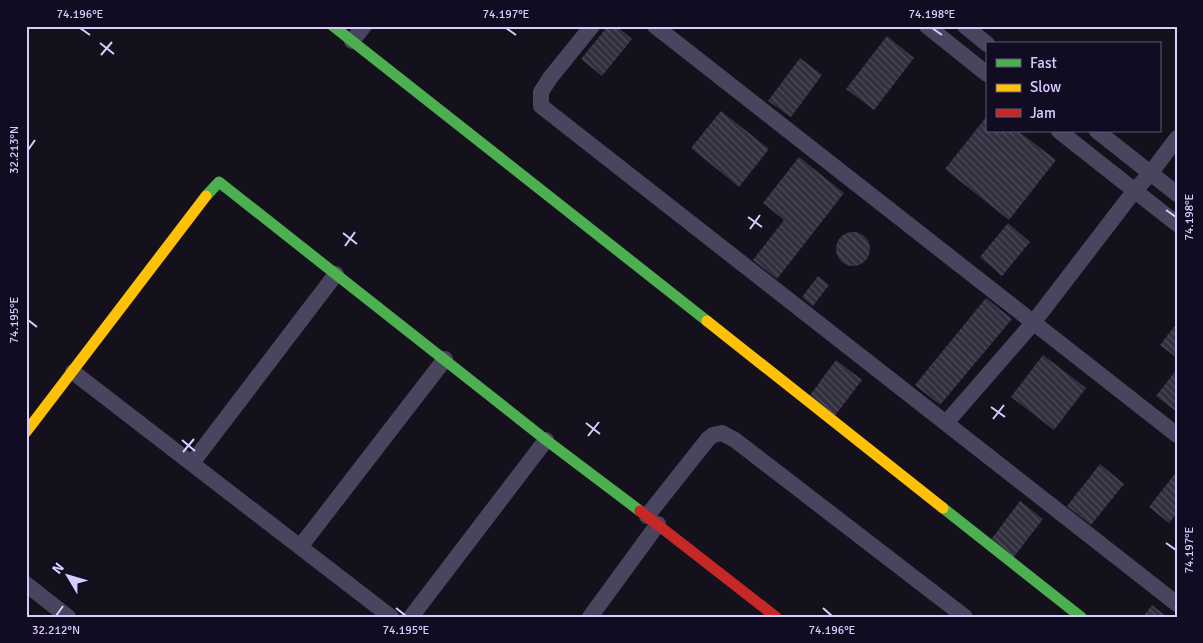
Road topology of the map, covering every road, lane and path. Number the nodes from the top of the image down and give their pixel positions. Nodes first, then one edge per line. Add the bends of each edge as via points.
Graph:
1 (332, 26) edge
2 (364, 26) edge
3 (592, 26) edge
4 (655, 26) edge
5 (927, 26) edge
6 (965, 26) edge
7 (352, 42) junction
8 (986, 43) edge
9 (986, 73) edge
10 (1060, 132) edge
11 (1098, 132) edge
12 (1177, 138) edge
13 (1150, 174) junction
14 (1135, 190) junction
15 (1177, 194) edge
16 (1177, 224) edge
17 (336, 274) junction
18 (1034, 323) junction
19 (445, 359) junction
20 (73, 372) junction
21 (946, 423) junction
22 (26, 432) edge
23 (1177, 435) edge
24 (546, 440) junction
25 (192, 463) junction
26 (653, 520) junction
27 (300, 547) junction
28 (26, 584) edge
29 (1177, 604) edge
30 (768, 614) edge
31 (68, 617) edge
32 (391, 617) edge
33 (411, 617) edge
34 (590, 617) edge
35 (965, 617) edge
36 (1081, 617) edge

1 - 7 street
2 - 7 street
3 - 21 street via 541,92 541,106
4 - 18 street
5 - 9 street
6 - 8 street
7 - 36 street
10 - 14 street
11 - 13 street
12 - 13 street
13 - 14 street
13 - 15 street
14 - 16 street
14 - 18 street
17 - 19 street
17 - 20 street via 219,182
17 - 25 street
18 - 21 street
18 - 23 street
19 - 24 street
19 - 27 street
20 - 22 street
20 - 25 street
21 - 29 street
24 - 26 street
24 - 33 street
25 - 27 street
26 - 30 street
26 - 34 street
26 - 35 street via 708,439 722,433
27 - 32 street
28 - 31 street

